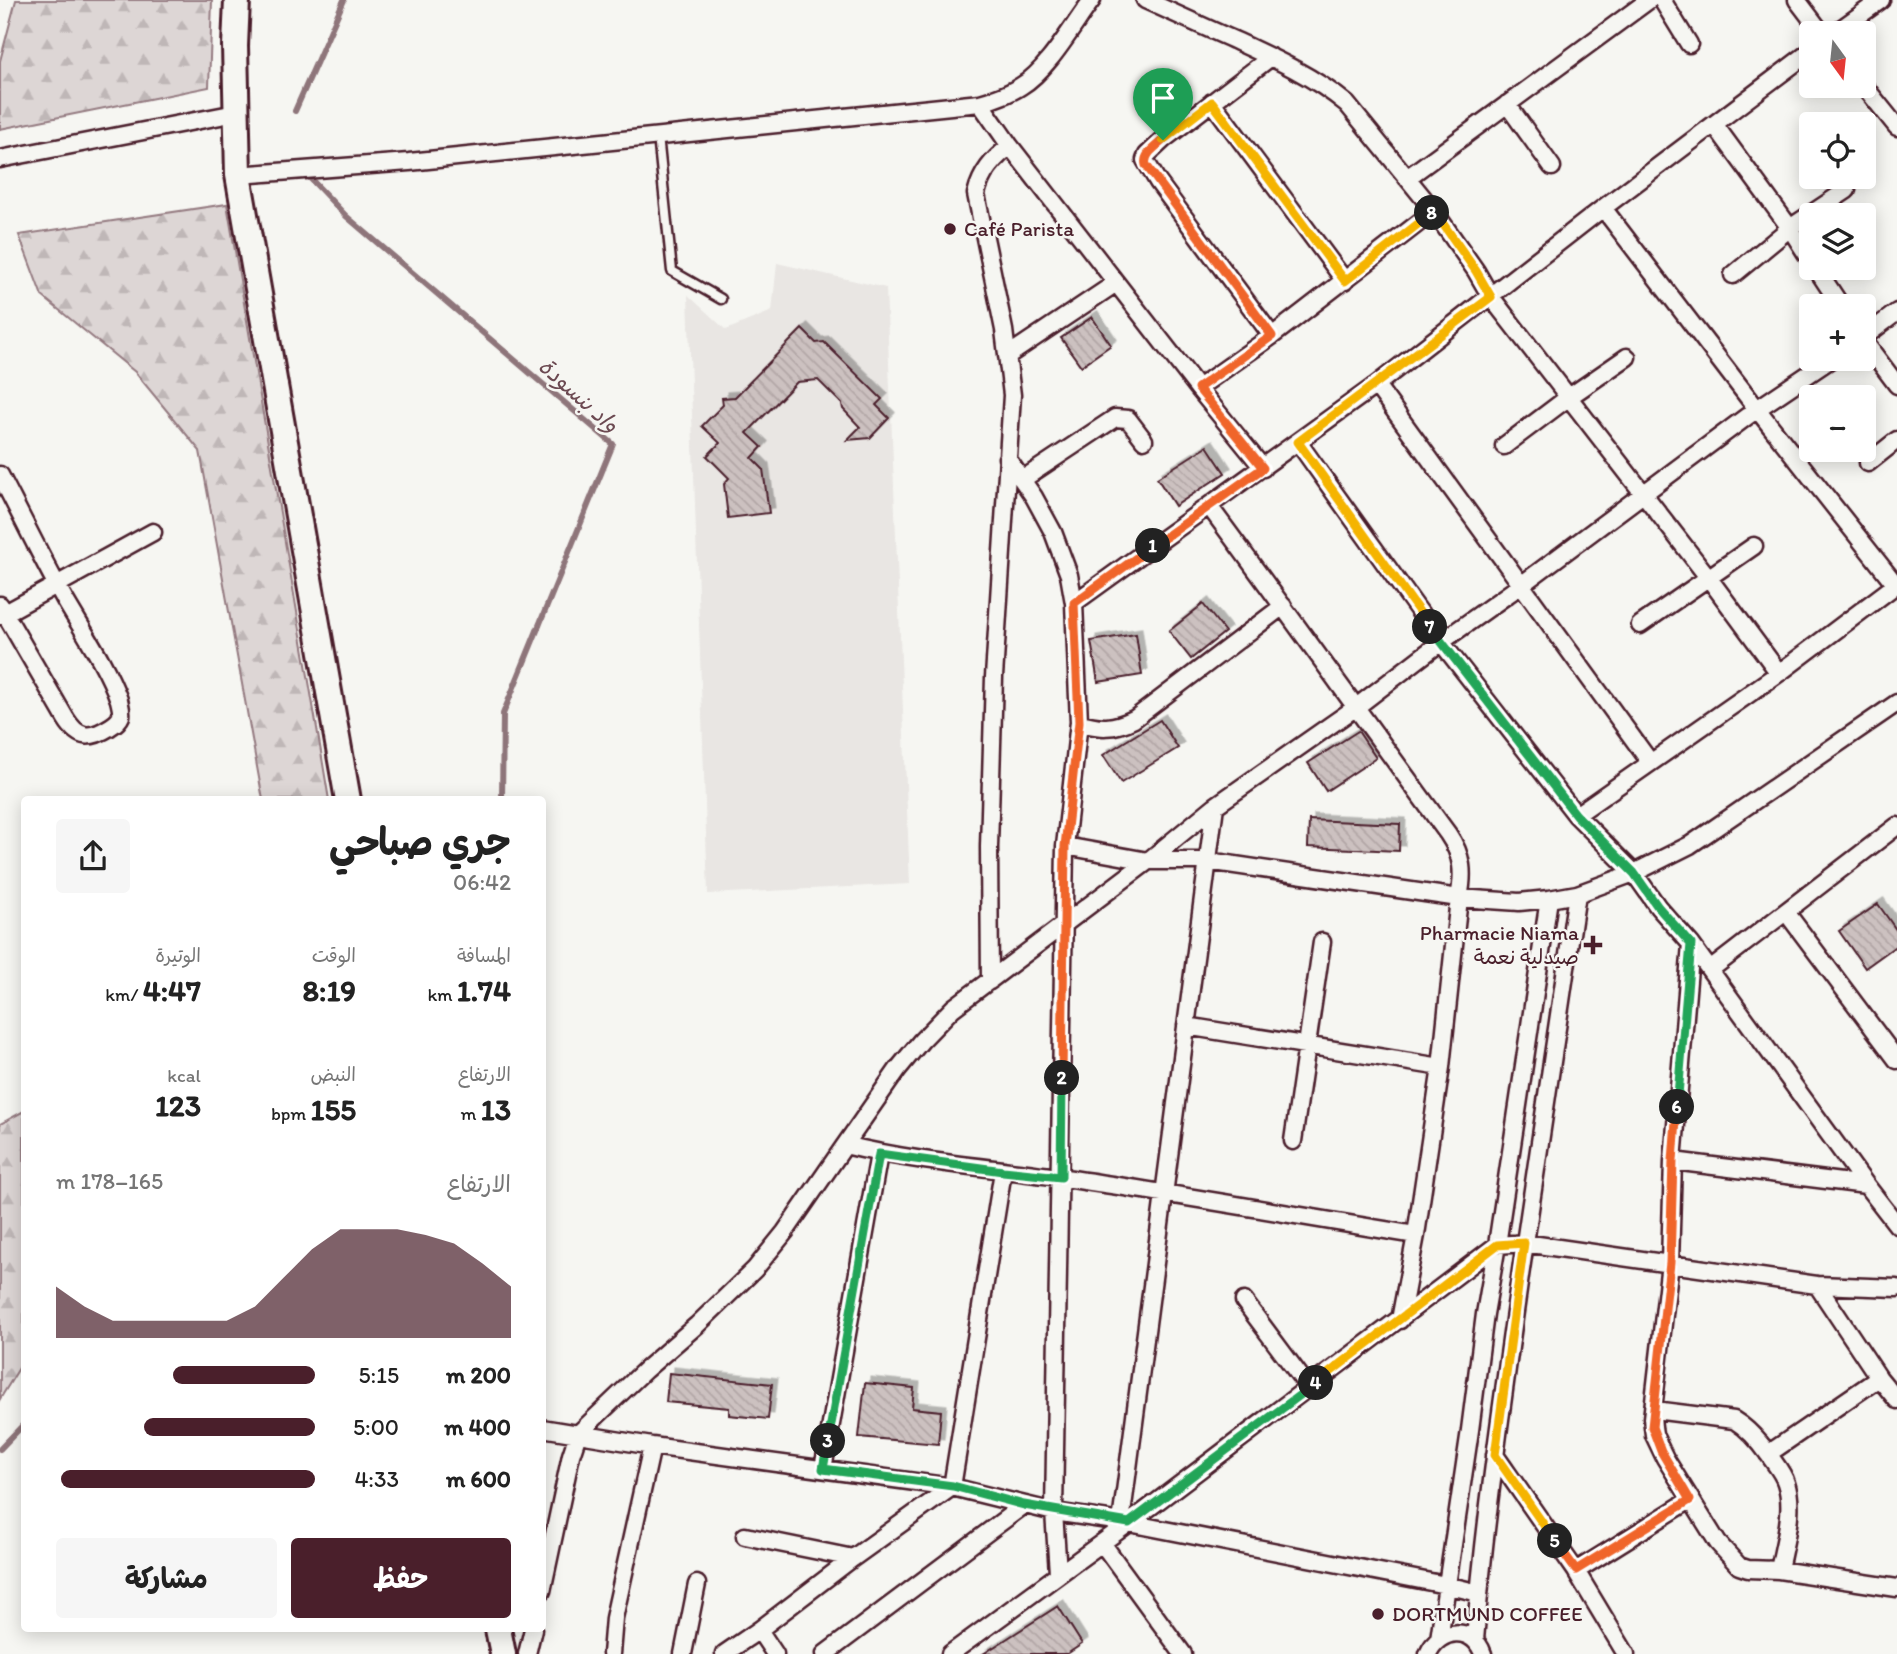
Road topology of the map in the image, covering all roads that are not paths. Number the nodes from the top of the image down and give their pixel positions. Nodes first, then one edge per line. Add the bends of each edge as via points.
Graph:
1 (237, 0) edge
2 (1092, 0) edge
3 (1145, 0) edge
4 (1649, 0) edge
5 (1662, 0) edge
6 (1797, 0) edge
7 (1881, 0) edge
8 (1813, 21) edge
9 (1852, 21) edge
10 (1689, 44) dead end
11 (1271, 57) junction
12 (1799, 60) edge
13 (1874, 98) edge
14 (1212, 102) junction
15 (980, 103) junction
16 (1507, 104) junction
17 (236, 113) junction
18 (1714, 124) junction
19 (1897, 127) edge
20 (658, 136) junction
21 (1010, 146) junction
22 (0, 159) edge
23 (1552, 167) dead end
24 (238, 175) junction
25 (1407, 178) junction
26 (1847, 190) dead end
27 (1604, 208) junction
28 (1434, 211) junction
29 (1790, 228) junction
30 (1799, 242) edge
31 (1733, 275) dead end
32 (1345, 281) junction
33 (1116, 282) junction
34 (1491, 297) junction
35 (721, 299) dead end
36 (1897, 312) edge
37 (1876, 329) edge
38 (1272, 336) junction
39 (1007, 356) junction
40 (1876, 356) edge
41 (1627, 357) dead end
42 (1813, 371) edge
43 (1376, 385) junction
44 (1897, 385) edge
45 (1198, 388) junction
46 (1569, 397) junction
47 (1757, 409) junction
48 (1144, 440) dead end
49 (1897, 440) edge
50 (1298, 442) junction
51 (1504, 446) dead end
52 (1007, 458) junction
53 (1868, 463) dead end
54 (1263, 468) junction
55 (0, 475) edge
56 (1023, 479) junction
57 (1644, 494) junction
58 (1209, 506) junction
59 (153, 532) dead end
60 (1754, 546) dead end
61 (1708, 577) junction
62 (57, 585) junction
63 (1521, 585) junction
64 (1896, 585) edge
65 (1074, 603) junction
66 (1283, 606) junction
67 (2, 611) edge
68 (1640, 625) dead end
69 (1441, 642) junction
70 (1779, 673) junction
71 (1897, 703) edge
72 (1355, 708) junction
73 (1079, 722) junction
74 (1650, 762) junction
75 (347, 796) edge
76 (1215, 806) junction
77 (1576, 815) junction
78 (1897, 827) edge
79 (1065, 846) junction
80 (1148, 861) junction
81 (1208, 861) junction
82 (1634, 873) junction
83 (1577, 894) junction
84 (1459, 898) junction
85 (1549, 899) junction
86 (1786, 912) junction
87 (1063, 925) junction
88 (1322, 942) dead end
89 (1691, 944) junction
90 (1710, 970) junction
91 (990, 981) junction
92 (1186, 1026) junction
93 (1307, 1045) junction
94 (1897, 1060) edge
95 (1441, 1067) junction
96 (1293, 1142) dead end
97 (845, 1145) junction
98 (879, 1154) junction
99 (1673, 1161) junction
100 (1003, 1171) junction
101 (1061, 1177) junction
102 (1866, 1185) junction
103 (1165, 1193) junction
104 (1897, 1225) edge
105 (1416, 1236) junction
106 (1524, 1243) junction
107 (1497, 1245) junction
108 (1670, 1263) junction
109 (1817, 1285) junction
110 (1897, 1288) edge
111 (1244, 1301) dead end
112 (1400, 1320) junction
113 (1880, 1378) junction
114 (1309, 1388) junction
115 (1897, 1400) edge
116 (1654, 1410) junction
117 (546, 1429) edge
118 (578, 1434) junction
119 (652, 1446) junction
120 (1768, 1454) junction
121 (1495, 1455) junction
122 (823, 1469) junction
123 (953, 1486) junction
124 (1690, 1500) junction
125 (1024, 1505) junction
126 (1054, 1512) junction
127 (1125, 1523) junction
128 (745, 1536) dead end
129 (1102, 1543) junction
130 (853, 1558) junction
131 (1576, 1570) junction
132 (1779, 1570) junction
133 (546, 1572) edge
134 (1058, 1573) junction
135 (697, 1584) dead end
136 (1446, 1584) junction
137 (1897, 1588) edge
138 (1479, 1593) junction
139 (759, 1630) junction
140 (499, 1632) edge
141 (532, 1632) edge
142 (1429, 1648) edge
143 (1480, 1648) edge
144 (503, 1654) edge
145 (527, 1654) edge
146 (611, 1654) edge
147 (683, 1654) edge
148 (724, 1654) edge
149 (775, 1654) edge
150 (825, 1654) edge
151 (950, 1654) edge
152 (1183, 1654) edge
153 (1499, 1654) edge
154 (1626, 1654) edge

1 - 17 main road
2 - 15 street via 1031,79
3 - 11 street
4 - 16 street
5 - 10 street
6 - 8 street
7 - 9 street
11 - 14 street
11 - 25 street via 1347,104
12 - 18 street
13 - 19 street
14 - 32 street
14 - 38 street via 1155,147 1145,162
15 - 20 street
15 - 21 street
16 - 23 street
16 - 25 street
17 - 22 street
17 - 24 main road
18 - 27 street
18 - 29 street
20 - 24 street
20 - 35 lane via 672,271
21 - 33 street
21 - 39 street via 990,163 976,194
24 - 75 main road
25 - 28 street
26 - 29 street
27 - 34 street
27 - 47 street
28 - 32 street
28 - 34 street
29 - 30 street
29 - 31 street
32 - 38 street
33 - 39 street
33 - 45 street
34 - 43 street
34 - 46 street
36 - 37 street
38 - 45 street
39 - 52 street via 1012,394
40 - 44 street
41 - 46 street
42 - 47 street
43 - 50 street
43 - 63 street
45 - 54 street
46 - 51 street
46 - 57 street
47 - 57 street
47 - 64 street
48 - 56 street via 1128,419 1115,418
49 - 53 street
50 - 54 street
50 - 69 street
52 - 56 street
52 - 91 street via 994,677
54 - 58 street
55 - 62 street
56 - 65 street via 1059,543
57 - 61 street
57 - 63 street
58 - 65 street
58 - 66 street
59 - 62 street
60 - 61 street
61 - 68 street
61 - 70 street
62 - 67 street
62 - 67 street via 120,703 119,720 99,733 84,735 69,724
63 - 69 street
63 - 74 street
64 - 70 street
65 - 73 street
66 - 72 street
66 - 73 street via 1134,719 1111,728
69 - 72 street
69 - 77 street
70 - 74 street
71 - 82 street via 1690,845
72 - 76 street
72 - 84 street via 1454,843 1463,870
73 - 79 street
74 - 77 street
76 - 80 street
76 - 81 street
77 - 82 street
78 - 86 street
79 - 80 street
79 - 87 street
80 - 81 street
80 - 87 street
81 - 84 street
81 - 92 street
82 - 83 street
82 - 89 street
83 - 85 street
83 - 106 street
84 - 85 street
84 - 95 street
85 - 107 street
86 - 90 street
86 - 94 street
87 - 91 street
87 - 101 street
88 - 93 street
89 - 90 street
89 - 99 street
90 - 102 street
91 - 97 street via 953,1008 921,1041
92 - 93 street
92 - 103 street
93 - 95 street
93 - 96 street
95 - 105 street
97 - 98 street
97 - 118 street via 755,1269
98 - 100 street
98 - 122 street
99 - 102 street
99 - 108 street
100 - 101 street
100 - 123 street
101 - 103 street
101 - 126 street
102 - 104 street
103 - 105 street
103 - 127 street
105 - 112 street
106 - 107 street
106 - 108 street
106 - 121 street
107 - 112 street
107 - 136 street
108 - 109 street
108 - 116 street
109 - 110 street
109 - 113 street
111 - 114 street
112 - 114 street
113 - 115 street
113 - 120 street
114 - 127 street
116 - 120 street via 1734,1420 1751,1432
116 - 124 street via 1652,1427 1657,1443
117 - 118 street
118 - 119 street
118 - 133 street
119 - 122 street
119 - 146 street via 614,1618
120 - 132 street via 1783,1476 1790,1499
121 - 131 street
121 - 138 street
122 - 123 street
123 - 125 street
123 - 130 street
124 - 131 street
124 - 132 street via 1736,1564
125 - 126 street
125 - 150 street
126 - 127 street
126 - 134 street
127 - 129 street
127 - 136 street
128 - 130 street
129 - 134 street
129 - 152 street
130 - 139 street
131 - 154 street
132 - 137 street
134 - 151 street
135 - 147 street
136 - 138 street
136 - 142 street
138 - 143 street
139 - 148 street
139 - 149 street
140 - 144 main road
141 - 145 street
142 - 143 street via 1447,1634 1457,1633 1467,1635
143 - 153 street

